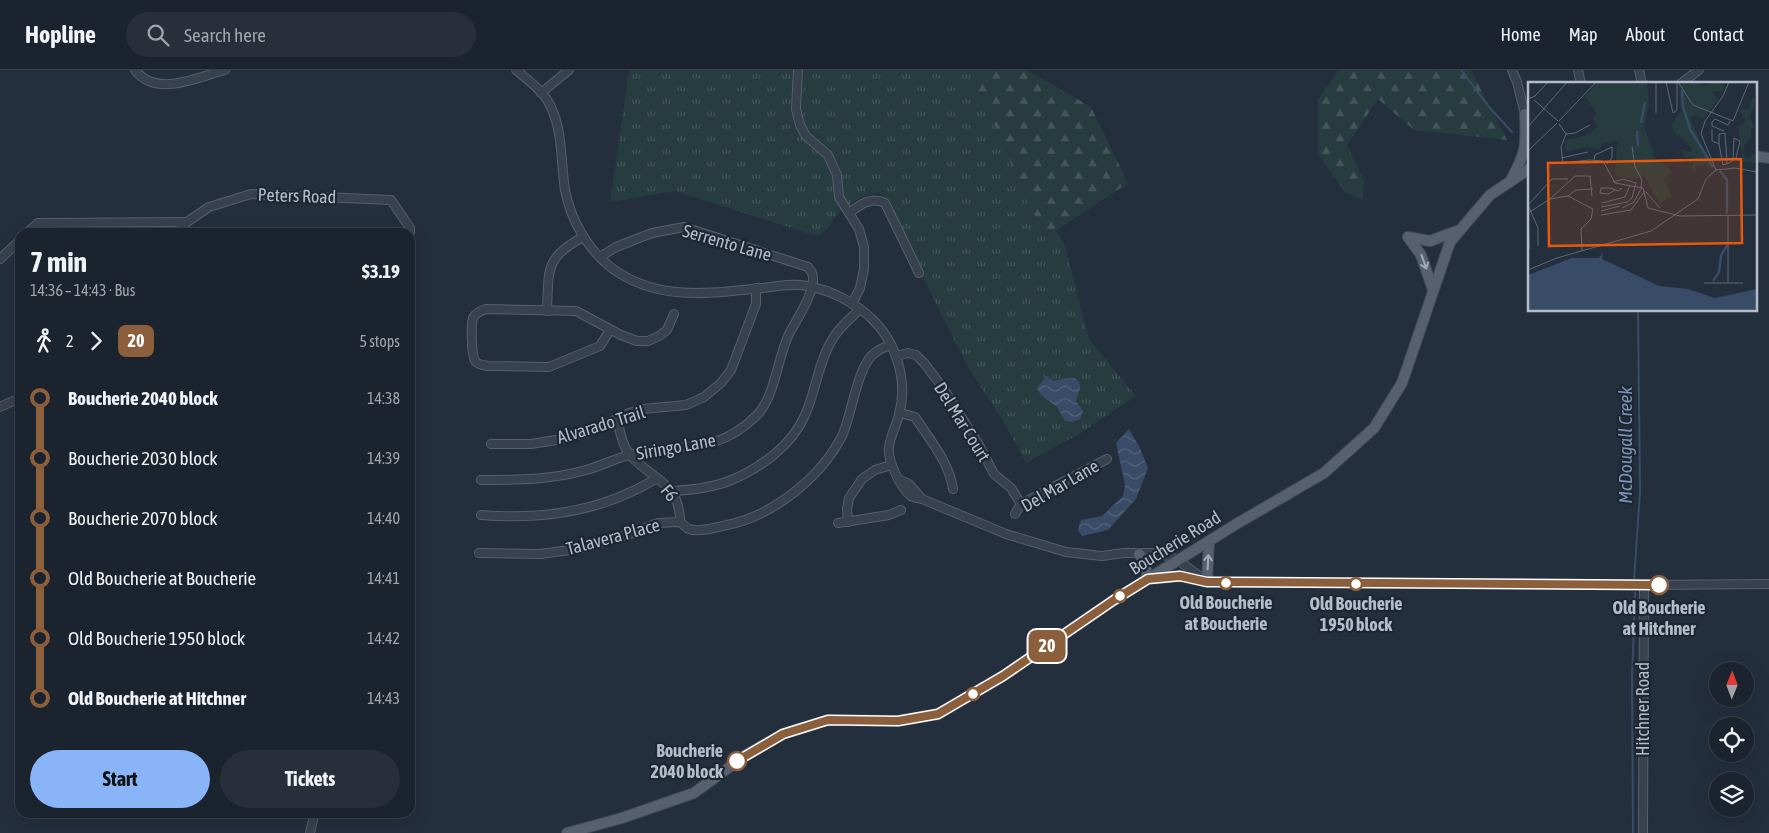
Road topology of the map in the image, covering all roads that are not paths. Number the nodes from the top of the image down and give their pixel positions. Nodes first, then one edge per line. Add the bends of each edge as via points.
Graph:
1 (135, 70) edge
2 (225, 70) edge
3 (516, 70) edge
4 (569, 70) edge
5 (798, 70) edge
6 (1512, 70) edge
7 (1698, 70) edge
8 (1683, 82) edge
9 (542, 93) junction
10 (1527, 117) edge
11 (1756, 156) edge
12 (1769, 158) edge
13 (1528, 170) edge
14 (1510, 181) junction
15 (849, 213) junction
16 (187, 222) junction
17 (32, 228) edge
18 (181, 228) edge
19 (410, 228) edge
20 (1460, 230) junction
21 (583, 237) junction
22 (15, 245) edge
23 (600, 257) junction
24 (0, 259) edge
25 (919, 273) dead end
26 (813, 287) junction
27 (756, 288) junction
28 (1434, 290) junction
29 (852, 304) junction
30 (860, 309) junction
31 (547, 311) junction
32 (674, 314) dead end
33 (610, 330) junction
34 (890, 345) junction
35 (896, 356) junction
36 (15, 400) edge
37 (0, 407) edge
38 (900, 413) junction
39 (617, 419) junction
40 (492, 444) dead end
41 (630, 455) junction
42 (1107, 459) dead end
43 (891, 465) junction
44 (657, 478) junction
45 (481, 480) dead end
46 (953, 489) dead end
47 (672, 491) junction
48 (1021, 504) junction
49 (901, 510) dead end
50 (1015, 514) dead end
51 (481, 515) dead end
52 (680, 522) junction
53 (848, 522) junction
54 (838, 523) dead end
55 (1209, 541) junction
56 (480, 553) dead end
57 (1139, 554) junction
58 (1178, 560) junction
59 (1148, 579) junction
60 (1207, 582) junction
61 (1769, 584) edge
62 (1644, 586) junction
63 (314, 818) edge
64 (310, 833) edge
65 (567, 833) edge
66 (1642, 833) edge

1 - 2 street via 141,78 154,84 172,85
3 - 9 street
4 - 9 street
5 - 15 street via 796,109 800,125 806,136 828,155 837,175 839,197
6 - 10 street
7 - 8 street
9 - 21 street via 556,122 565,190
10 - 14 main road via 1524,154
11 - 12 main road
13 - 14 main road, Boucherie Road
14 - 20 main road, Boucherie Road via 1490,194
15 - 25 street via 870,200 885,202
15 - 29 street via 859,228 864,246 864,269
16 - 17 street via 38,223
16 - 18 street, Peters Road
16 - 19 street, Peters Road via 209,207 251,194 391,200
20 - 28 main road, Boucherie Road via 1450,242
20 -> 28 main road via 1430,241 1408,237 1422,255
21 - 23 street
21 - 31 street via 564,248 553,260 549,270
22 - 24 street
23 - 26 street, Serrento Lane via 652,233 684,228 808,267 813,274
23 - 27 street via 638,284 677,293
26 - 27 street
26 - 29 street via 832,292
26 - 41 street, Siringo Lane via 788,336 766,404 756,415 736,433 719,441
27 - 39 street, Alvarado Trail via 756,304 749,323 731,370 720,384 704,397 686,405 629,413
28 - 55 main road, Boucherie Road via 1402,383 1374,428 1324,473
29 - 30 street
30 - 34 street via 878,325
30 - 47 street via 832,338 820,364 805,416 792,436 773,455 750,472 727,482
31 - 33 street via 576,311
31 - 33 street via 486,309 478,312 472,320 475,361 488,366 549,367 600,346
32 - 33 street via 667,330 648,341 637,341
34 - 35 street
34 - 52 street, Talavera Place via 875,352 867,362 842,435 812,477 788,497 731,524 690,530
35 - 38 street via 901,374
35 - 48 street, Del Mar Court via 908,353 916,355 924,363 943,388 994,474 1010,488
36 - 37 street
38 - 43 street via 889,446
38 - 46 street via 915,417 946,463
39 - 40 street, Alvarado Trail via 586,433 556,440
39 - 41 street, F6
41 - 44 street, F6
41 - 45 street, Siringo Lane via 552,478
42 - 48 street, Del Mar Lane
43 - 53 street via 862,478 849,498
43 - 57 street via 902,487 913,498 1006,534 1066,552 1102,556
44 - 47 street, F6
44 - 51 street via 642,488 581,510 508,518
47 - 52 street, F6 via 680,508
48 - 50 street, Del Mar Lane
49 - 53 street via 889,516
52 - 56 street, Talavera Place via 658,523 583,548 541,554
53 - 54 street
55 - 58 main road, Boucherie Road
60 -> 55 main road
57 - 58 street via 1159,553
57 - 59 main road via 1144,560
58 - 59 main road, Boucherie Road
58 - 60 street
59 - 60 main road via 1180,576
59 - 65 main road, Boucherie Road via 1003,676 938,714 898,721 828,720 783,734 746,755 694,794
60 - 62 street
61 - 62 street
62 - 66 street, Hitchner Road
63 - 64 street

